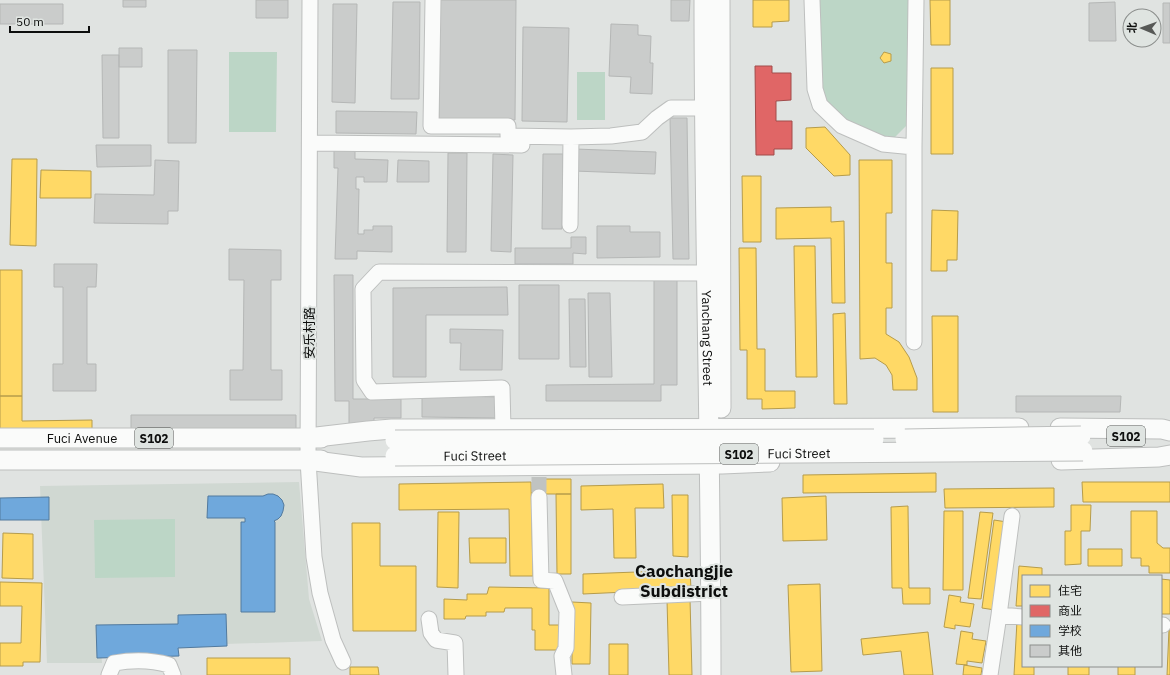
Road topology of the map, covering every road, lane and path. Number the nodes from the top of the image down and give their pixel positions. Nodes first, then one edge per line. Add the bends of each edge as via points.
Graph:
1 (310, 0) edge
2 (432, 0) edge
3 (704, 0) edge
4 (720, 0) edge
5 (812, 0) edge
6 (916, 0) edge
7 (703, 108) junction
8 (571, 141) junction
9 (310, 143) junction
10 (914, 146) junction
11 (570, 225) dead end
12 (706, 272) junction
13 (914, 342) dead end
14 (503, 429) junction
15 (715, 429) junction
16 (1170, 431) edge
17 (1170, 436) edge
18 (0, 438) edge
19 (308, 438) junction
20 (1082, 443) junction
21 (395, 448) junction
22 (1170, 450) edge
23 (1170, 455) edge
24 (0, 460) edge
25 (308, 460) junction
26 (716, 464) junction
27 (539, 497) tunnel mouth
28 (1012, 516) dead end
29 (711, 593) junction
30 (622, 597) dead end
31 (999, 615) junction
32 (1022, 617) edge
33 (429, 619) dead end
34 (343, 662) dead end
35 (109, 675) edge
36 (173, 675) edge
37 (456, 675) edge
38 (564, 675) edge
39 (711, 675) edge
40 (723, 675) edge
41 (990, 675) edge

1 - 9 street, 安乐村路
2 - 8 street via 431,126 508,126 508,136
3 - 7 main road, Yanchang Street
4 - 15 main road, Yanchang Street
5 - 10 street via 815,89 820,105 842,126 876,141 883,144
6 - 10 street
7 - 8 street via 671,108 642,132
7 - 12 main road, Yanchang Street
8 - 9 street
8 - 11 street
9 - 19 street, 安乐村路
10 - 13 street
12 - 14 street via 379,272 363,290 364,380 372,392 502,388
12 - 15 main road, Yanchang Street
14 - 15 main road
14 - 19 main road via 386,430
15 - 16 main road via 1087,428
15 - 26 main road, Yanchang Street
17 - 20 main road, Fuci Street / S102
18 - 19 main road, Fuci Avenue / S102
19 - 21 main road, Fuci Street / S102
19 - 25 street, 安乐村路
20 - 21 main road, Fuci Street / S102, bridge
20 - 22 main road, Fuci Street / S102
21 - 25 main road, Fuci Street / S102
23 - 26 main road via 1083,460
24 - 25 main road, Fuci Avenue / S102
25 - 26 main road via 360,467 539,472
25 - 34 street, 安乐村路 via 314,557 320,593 332,640
26 - 29 main road, Yanchang Street
26 - 40 main road, Yanchang Street
27 - 38 street via 541,580 555,580 567,611 566,648 562,656
28 - 31 street
29 - 30 street
29 - 39 main road, Yanchang Street
31 - 32 street
31 - 41 street
33 - 37 street via 431,633 436,640 455,643
35 - 36 street via 114,663 159,662 169,665

